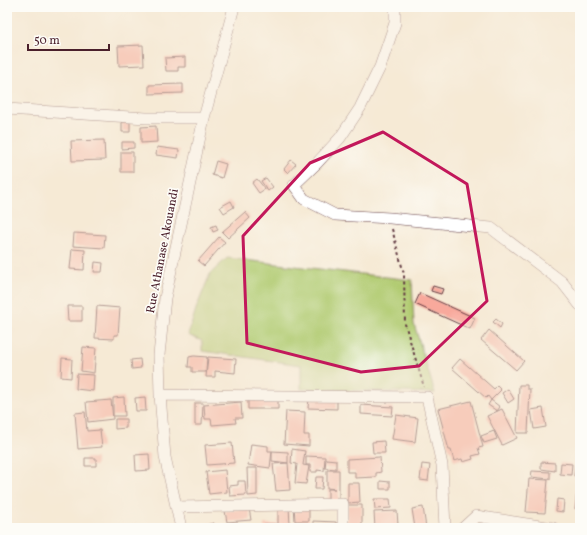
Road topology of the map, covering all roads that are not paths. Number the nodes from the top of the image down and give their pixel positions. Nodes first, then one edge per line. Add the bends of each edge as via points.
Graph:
1 (234, 7) edge
2 (395, 7) edge
3 (7, 109) edge
4 (204, 118) junction
5 (580, 305) edge
6 (160, 395) junction
7 (176, 507) junction
8 (181, 528) edge
9 (343, 528) edge
10 (445, 528) edge
11 (463, 528) edge
12 (554, 528) edge

1 - 4 street, Rue Athanase Akouandi
2 - 5 street via 395,22 380,67 360,108 340,138 294,185 304,200 335,215 491,228 562,282
3 - 4 street via 146,118
4 - 6 street, Rue Athanase Akouandi via 165,298 159,355
6 - 7 street, Rue Athanase Akouandi via 165,457
6 - 10 street via 427,397 442,465
7 - 8 street, Rue Athanase Akouandi
7 - 9 street via 343,504
11 - 12 street via 476,516

